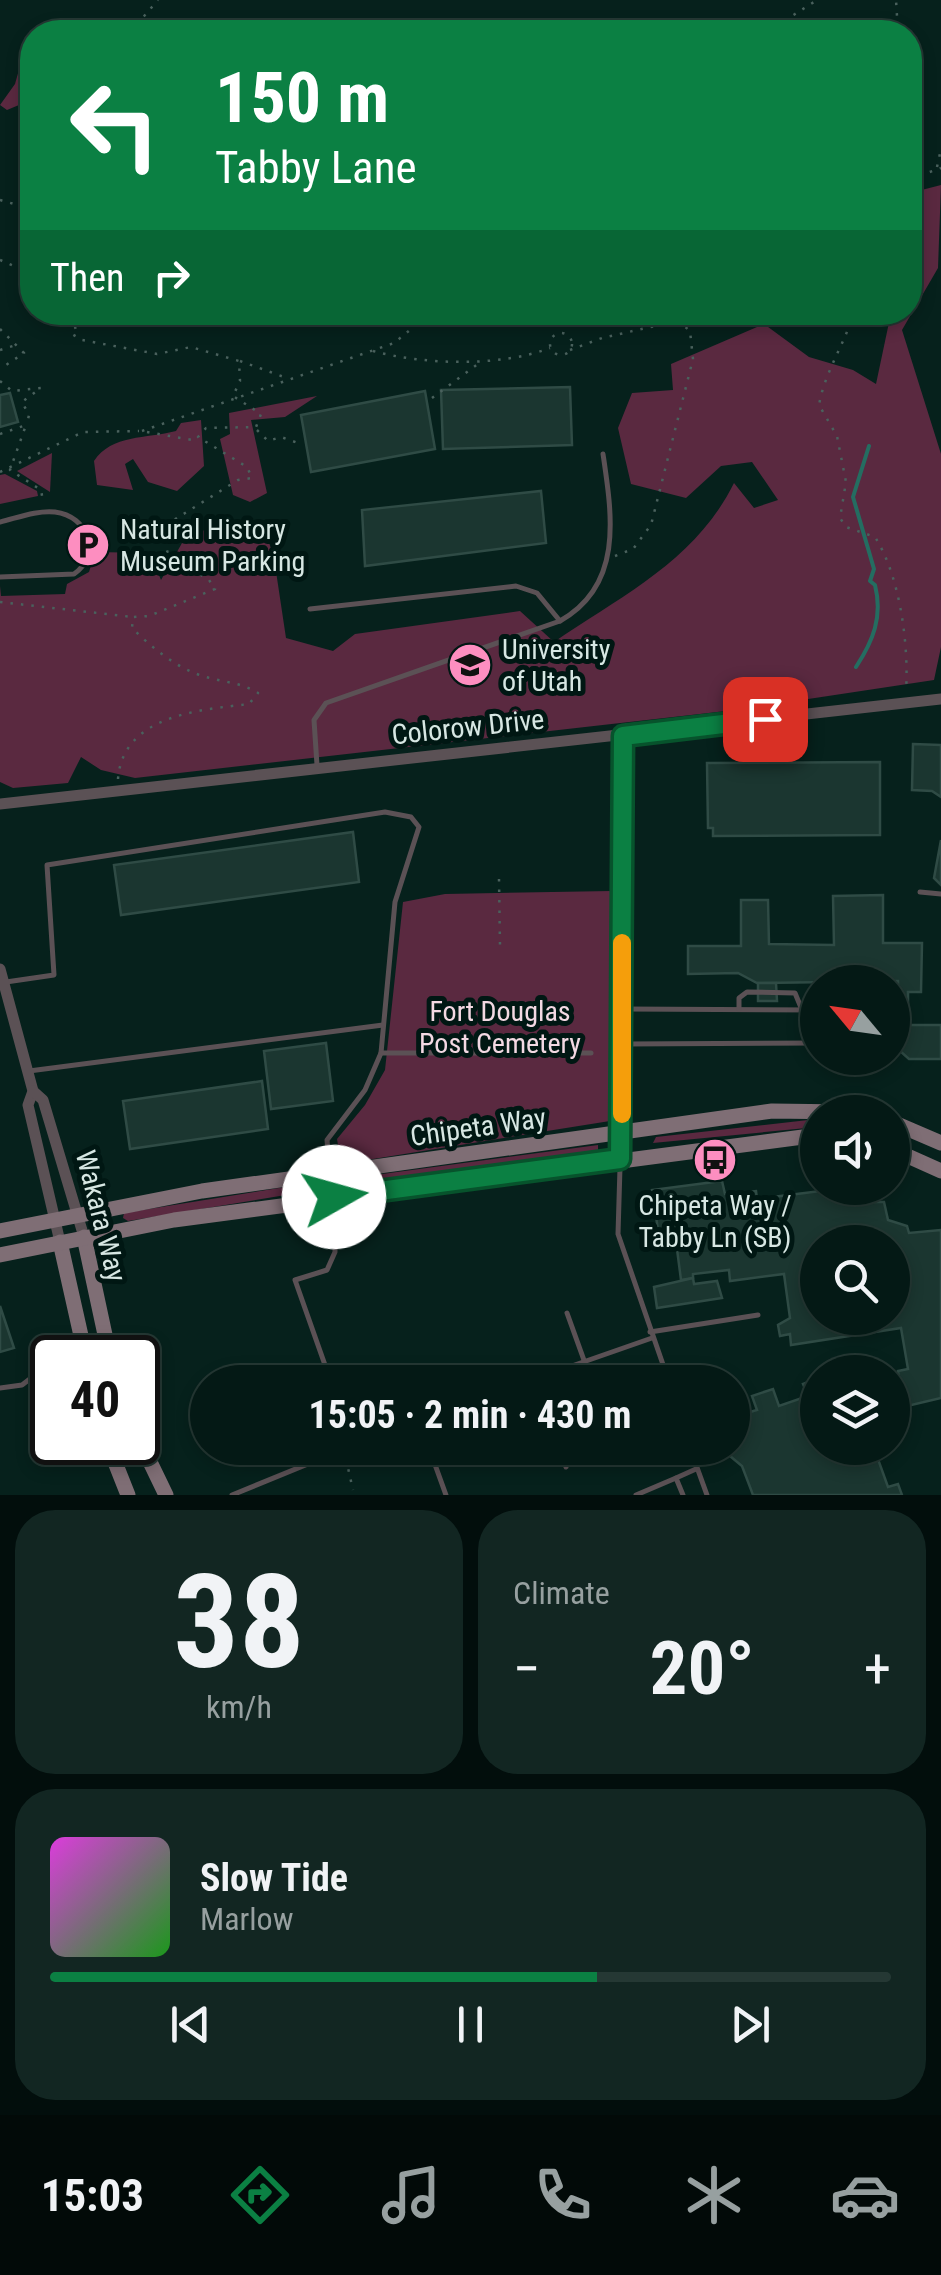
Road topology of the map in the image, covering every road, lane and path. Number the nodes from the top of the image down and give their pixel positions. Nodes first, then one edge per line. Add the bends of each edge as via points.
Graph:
1 (158, 0) edge
2 (817, 0) edge
3 (141, 20) edge
4 (785, 20) edge
5 (941, 149) edge
6 (939, 169) edge
7 (85, 325) edge
8 (417, 325) edge
9 (665, 325) edge
10 (684, 325) edge
11 (850, 325) edge
12 (0, 329) edge
13 (18, 344) junction
14 (550, 348) junction
15 (0, 350) edge
16 (570, 350) junction
17 (372, 351) junction
18 (239, 361) junction
19 (479, 362) junction
20 (0, 369) edge
21 (287, 378) junction
22 (0, 381) edge
23 (233, 396) junction
24 (432, 398) dead end
25 (26, 425) junction
26 (256, 427) junction
27 (142, 431) junction
28 (0, 434) edge
29 (200, 442) junction
30 (298, 443) dead end
31 (603, 454) dead end
32 (10, 470) junction
33 (0, 472) edge
34 (46, 512) junction
35 (0, 522) edge
36 (609, 558) junction
37 (0, 578) edge
38 (0, 602) edge
39 (310, 609) dead end
40 (134, 617) junction
41 (560, 621) junction
42 (941, 699) edge
43 (907, 702) junction
44 (623, 736) junction
45 (318, 768) junction
46 (116, 792) junction
47 (0, 804) edge
48 (499, 879) dead end
49 (920, 892) dead end
50 (941, 894) edge
51 (500, 946) dead end
52 (1, 979) edge
53 (800, 996) edge
54 (622, 1009) junction
55 (738, 1009) junction
56 (800, 1010) edge
57 (383, 1026) junction
58 (800, 1043) edge
59 (622, 1044) junction
60 (381, 1053) junction
61 (591, 1054) dead end
62 (28, 1072) junction
63 (32, 1091) junction
64 (800, 1112) edge
65 (910, 1129) edge
66 (622, 1133) junction
67 (800, 1137) edge
68 (941, 1142) edge
69 (910, 1157) edge
70 (620, 1159) junction
71 (941, 1171) edge
72 (332, 1172) junction
73 (334, 1197) junction
74 (79, 1214) junction
75 (53, 1218) junction
76 (0, 1231) edge
77 (84, 1238) junction
78 (60, 1242) junction
79 (0, 1256) edge
80 (568, 1313) dead end
81 (758, 1315) dead end
82 (76, 1335) edge
83 (105, 1335) edge
84 (651, 1335) junction
85 (585, 1363) junction
86 (325, 1365) edge
87 (580, 1365) edge
88 (662, 1365) edge
89 (30, 1378) edge
90 (0, 1388) edge
91 (117, 1465) edge
92 (152, 1465) edge
93 (305, 1465) edge
94 (347, 1465) edge
95 (435, 1465) edge
96 (695, 1465) edge
97 (696, 1469) junction
98 (676, 1478) junction
99 (353, 1490) dead end
100 (128, 1495) edge
101 (166, 1495) edge
102 (232, 1495) edge
103 (446, 1495) edge
104 (636, 1495) edge
105 (683, 1495) edge
106 (707, 1495) edge

1 - 3 path
2 - 4 path
5 - 6 path
7 - 18 path via 72,334 157,354 191,347
8 - 17 path
9 - 16 path
10 - 36 path via 694,337 694,359 651,526 633,549
11 - 43 path via 824,378 819,405 837,436 846,482 840,518 846,527 876,537 890,572
12 - 13 path
13 - 15 path
13 - 20 path via 24,355
14 - 16 path via 561,355
14 - 16 path via 552,337 562,334 571,340
14 - 19 path
17 - 19 path
17 - 21 path
18 - 21 path
18 - 23 path
19 - 24 path
21 - 23 path
22 - 25 path via 10,390 41,388 22,402
23 - 26 path via 260,414
23 - 27 path
25 - 28 path
25 - 32 path
26 - 29 path via 206,428
26 - 30 path via 268,441
27 - 29 path
27 - 32 path via 82,432
29 - 40 path via 247,467 252,478 161,528 161,537 168,554 215,588
31 - 36 lane via 612,520
32 - 33 path
32 - 34 path via 41,490
34 - 35 lane
34 - 37 lane via 66,514 84,528 91,548 82,569 63,577
36 - 41 lane via 595,588
38 - 40 path
39 - 41 lane via 516,586 536,593
40 - 46 path via 132,628 151,647 196,674 258,693 249,704 159,721 119,761
41 - 45 lane via 326,703 314,720
42 - 43 street, Colorow Drive
43 - 44 street, Colorow Drive
44 - 45 street, Colorow Drive
44 - 54 street
45 - 46 street, Colorow Drive
46 - 47 street, Colorow Drive
48 - 51 path
49 - 50 lane
52 - 57 lane via 54,974 47,865 385,812 411,817 419,828 395,902
52 - 62 street, Wakara Way
53 - 55 lane via 742,994
54 - 55 lane
54 - 59 street
55 - 56 lane
57 - 60 lane
57 - 62 lane
58 - 59 lane
59 - 66 street
60 - 61 lane
60 - 72 lane via 365,1090 328,1140
62 - 63 street, Wakara Way
63 - 74 street, Wakara Way via 43,1100
63 - 75 street, Wakara Way via 28,1106
64 - 66 street, Chipeta Way
65 - 68 street
66 - 70 lane
66 - 72 street, Chipeta Way
67 - 70 street, Chipeta Way
69 - 71 street
70 - 73 street, Chipeta Way
70 - 84 lane via 618,1234
72 - 73 lane
72 - 74 street, Chipeta Way
73 - 77 street, Chipeta Way
73 - 86 lane via 335,1252 327,1270 296,1280
74 - 75 street, Chipeta Way
74 - 77 street, Wakara Way
75 - 76 street, Chipeta Way
75 - 78 street, Wakara Way
77 - 78 street, Chipeta Way
77 - 83 street, Wakara Way
78 - 79 street, Chipeta Way
78 - 82 street, Wakara Way
80 - 85 lane
81 - 84 lane
84 - 85 lane
84 - 88 lane
85 - 87 lane
89 - 90 lane
91 - 100 street
92 - 101 street
93 - 102 lane
94 - 99 path
95 - 103 lane
96 - 97 lane
97 - 98 lane
97 - 106 lane
98 - 104 lane
98 - 105 lane

